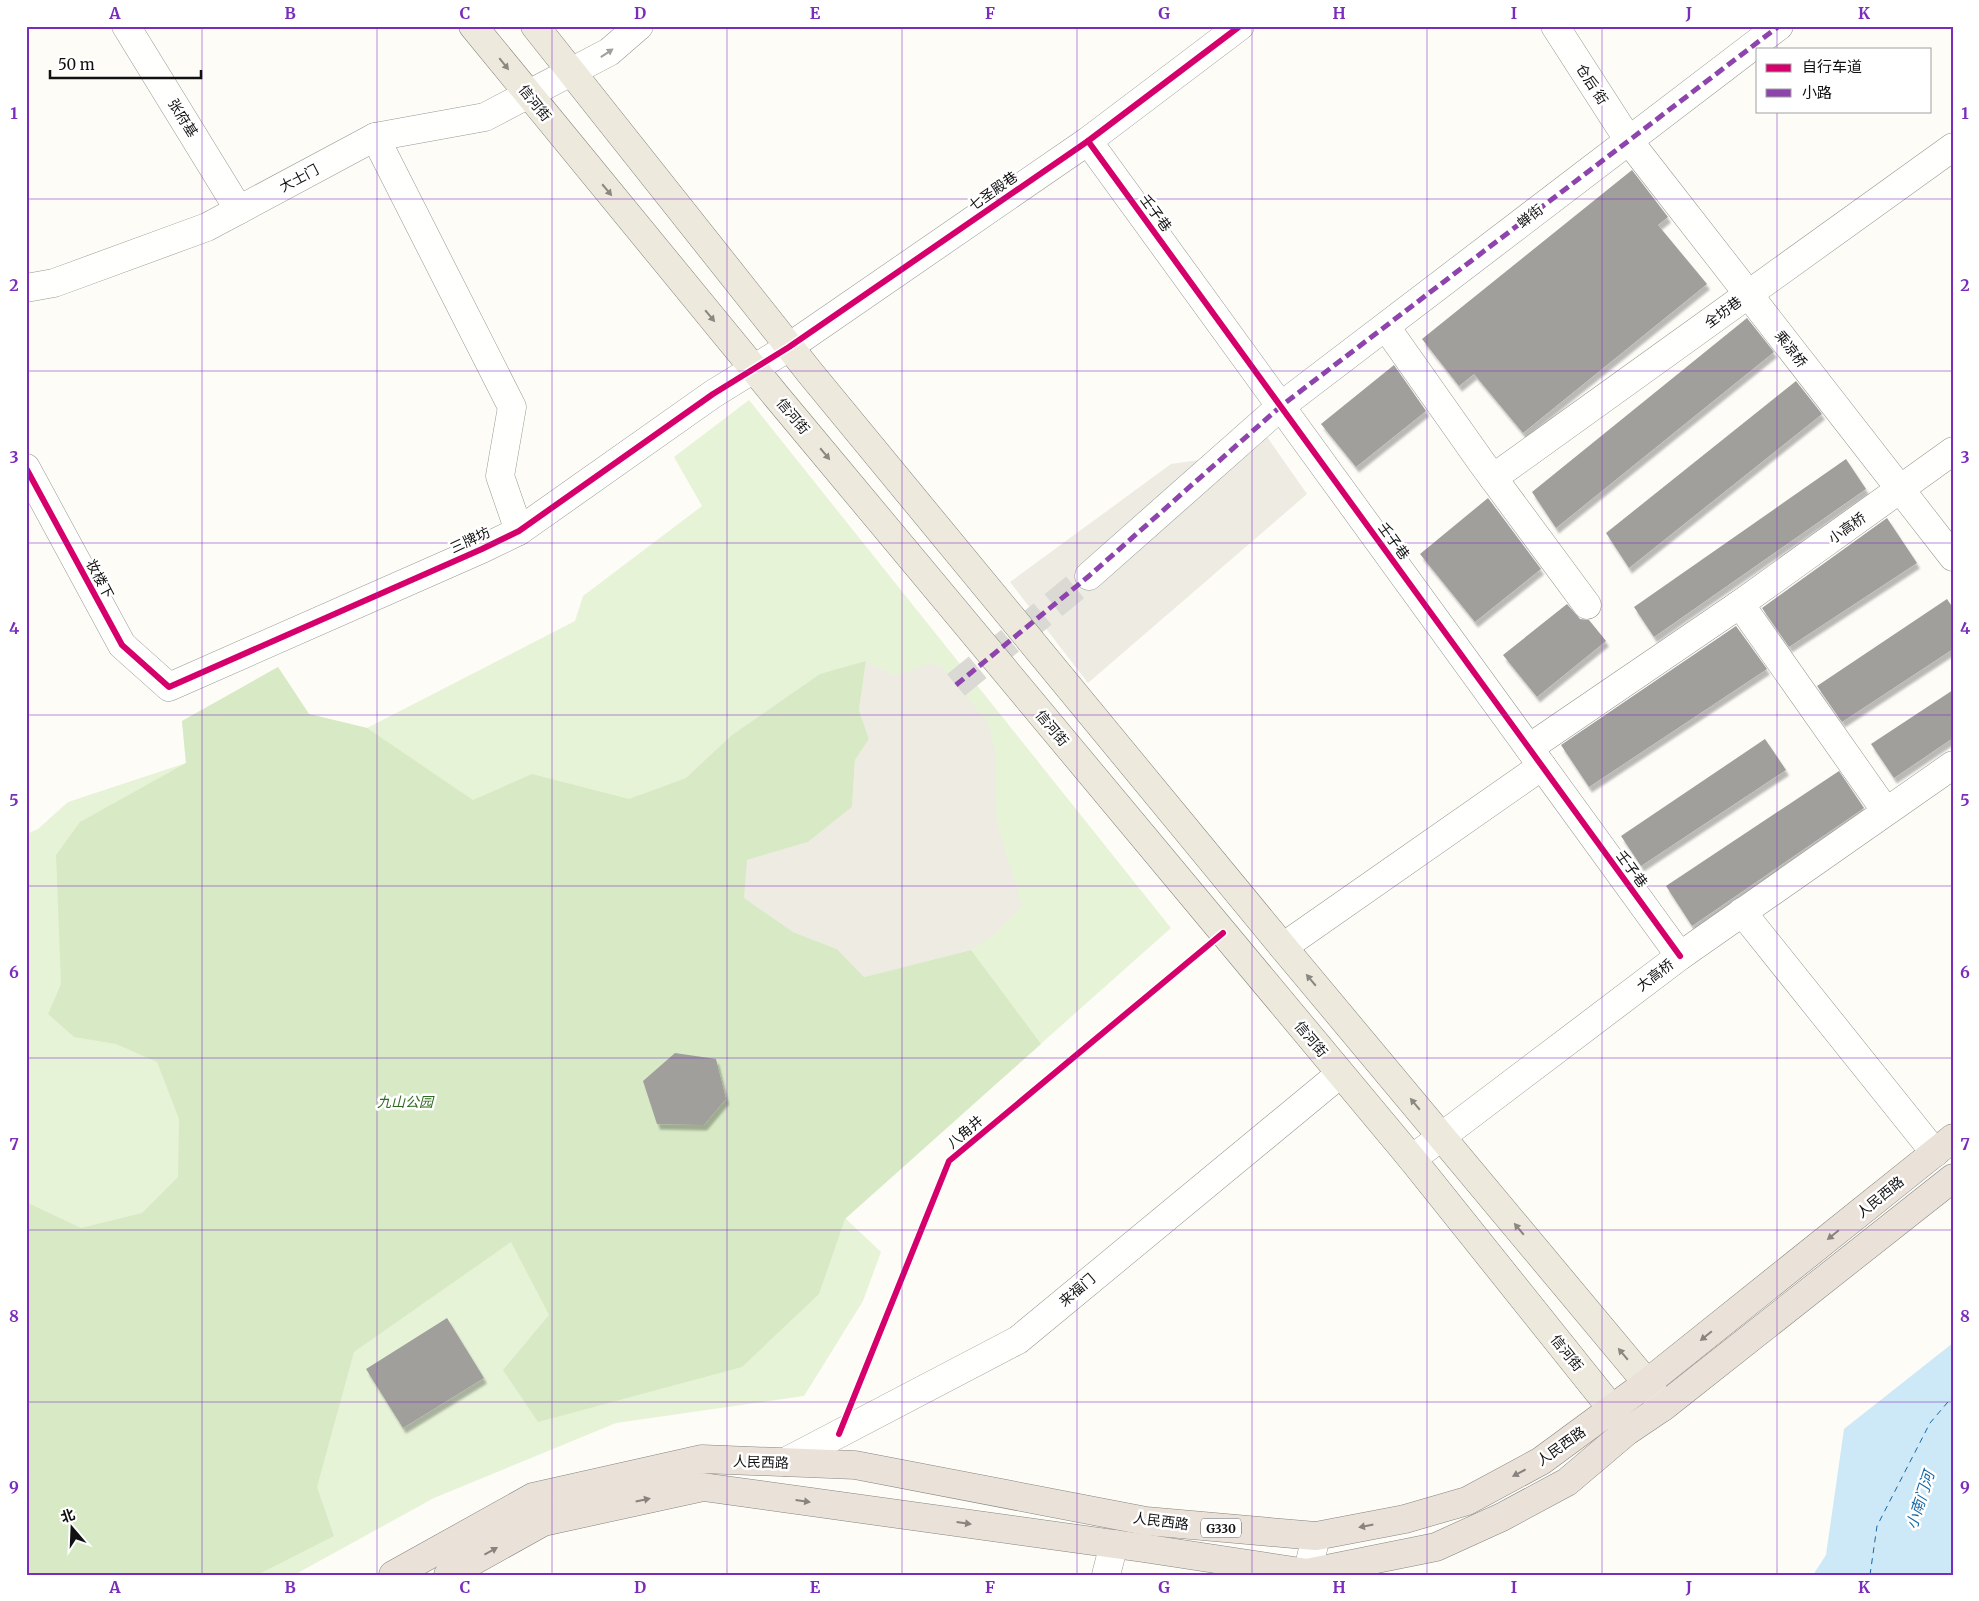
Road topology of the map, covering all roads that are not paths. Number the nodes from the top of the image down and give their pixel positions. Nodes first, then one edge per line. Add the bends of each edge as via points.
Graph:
1 (126, 26) edge
2 (473, 26) edge
3 (535, 26) edge
4 (639, 26) edge
5 (1240, 26) edge
6 (1555, 26) edge
7 (1779, 26) edge
8 (571, 73) junction
9 (529, 96) junction
10 (375, 137) junction
11 (1088, 141) junction
12 (1629, 141) junction
13 (1953, 147) edge
14 (240, 210) junction
15 (26, 288) edge
16 (1748, 294) junction
17 (1386, 327) junction
18 (789, 347) junction
19 (754, 369) junction
20 (1281, 406) junction
21 (1953, 451) edge
22 (26, 468) edge
23 (1493, 478) junction
24 (1900, 490) junction
25 (519, 531) junction
26 (1953, 557) edge
27 (1089, 576) tunnel mouth
28 (1740, 604) junction
29 (1587, 605) dead end
30 (170, 687) joint
31 (1536, 757) junction
32 (1953, 765) edge
33 (1885, 810) junction
34 (1742, 912) junction
35 (1283, 947) junction
36 (1680, 956) junction
37 (1340, 1074) junction
38 (1442, 1136) junction
39 (1944, 1146) edge
40 (1412, 1159) junction
41 (1953, 1178) edge
42 (1647, 1383) junction
43 (1663, 1407) junction
44 (1619, 1420) junction
45 (785, 1462) junction
46 (1316, 1536) junction
47 (1114, 1544) junction
48 (1307, 1574) edge
49 (393, 1575) edge
50 (448, 1575) edge
51 (1106, 1575) edge

1 - 14 street, 张府基
2 -> 9 main road, 信河街
3 - 8 main road
8 -> 4 street, 大士门 via 609,52
5 - 11 street, 七圣殿巷
6 - 12 street, 仓后 街
7 - 12 street, 蝉街
8 - 9 street, 大士门
8 - 18 main road
9 - 10 street, 大士门 via 485,117
9 -> 19 main road, 信河街
10 - 14 street, 大士门
10 - 25 street via 512,407 500,476
11 - 18 street, 七圣殿巷
11 - 20 street, 壬子巷
12 - 16 street, 乘凉桥
12 - 17 street, 蝉街
13 - 16 street, 全坊巷
14 - 15 street, 大士门 via 206,227 54,283
16 - 23 street, 全坊巷
16 - 24 street, 乘凉桥
17 - 20 street, 蝉街
17 - 23 street
18 - 19 street, 七圣殿巷
18 - 35 main road
19 - 25 street, 三牌坊 via 713,394
19 -> 37 main road, 信河街
20 - 27 street, 蝉街
20 - 31 street, 壬子巷
21 - 24 street, 小高桥
22 - 30 street, 妆楼下 via 122,646
23 - 29 street
24 - 26 street, 乘凉桥
24 - 28 street, 小高桥
25 - 30 street, 三牌坊
28 - 31 street, 小高桥
28 - 33 street
31 - 35 street, 小高桥
31 - 36 street, 壬子巷
32 - 33 street, 大高桥
33 - 34 street, 大高桥
34 - 36 street, 大高桥
34 - 39 street
38 -> 35 main road
36 - 38 street, 大高桥
37 - 40 main road, 信河街
37 - 45 street, 来福门 via 1018,1340
38 - 40 street, 大高桥
42 -> 38 main road
39 -> 42 highway, 人民西路 / G330
40 - 44 main road, 信河街
41 - 43 highway, 人民西路 / G330
42 - 43 main road
42 - 44 highway, 人民西路 / G330
43 - 44 highway, 人民西路 / G330
44 -> 46 highway, 人民西路 / G330 via 1467,1501 1405,1519
44 - 48 highway, 人民西路 / G330 via 1567,1482 1502,1517 1436,1547
45 - 46 highway, 人民西路 / G330 via 855,1465 1146,1521
45 - 49 highway, 人民西路 / G330 via 702,1460 533,1497
46 - 48 street
47 - 48 highway, 人民西路 / G330
50 -> 47 highway, 人民西路 / G330 via 543,1522 704,1487
47 - 51 street

